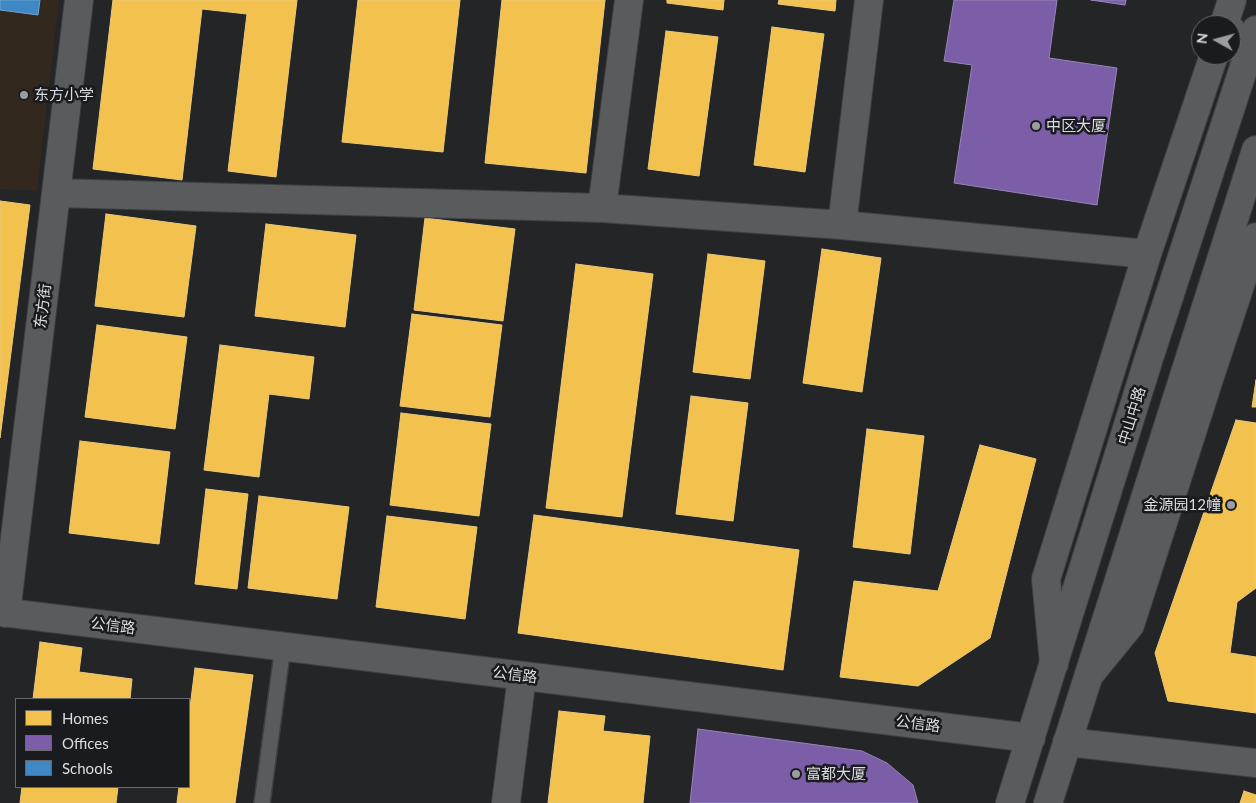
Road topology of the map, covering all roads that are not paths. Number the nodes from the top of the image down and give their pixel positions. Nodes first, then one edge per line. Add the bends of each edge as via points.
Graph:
1 (79, 0) edge
2 (629, 0) edge
3 (869, 0) edge
4 (1241, 32) edge
5 (1252, 41) edge
6 (1211, 65) edge
7 (1256, 150) edge
8 (56, 193) junction
9 (602, 208) junction
10 (842, 225) junction
11 (1228, 236) junction
12 (1256, 237) edge
13 (1147, 254) junction
14 (1129, 314) junction
15 (1195, 341) junction
16 (1149, 358) junction
17 (1209, 379) junction
18 (3, 612) edge
19 (283, 646) junction
20 (1054, 664) junction
21 (1088, 674) junction
22 (522, 676) junction
23 (1031, 738) junction
24 (1067, 742) junction
25 (1256, 763) edge
26 (262, 803) edge
27 (506, 803) edge
28 (1010, 803) edge
29 (1048, 803) edge

1 - 8 street, 东方街
2 - 9 street
3 - 10 street
4 - 5 street
5 - 16 street, 中山中路
6 - 13 street
7 - 11 street
8 - 9 street
8 - 18 street, 东方街
9 - 10 street
10 - 13 street
11 - 12 street
11 - 15 street
12 - 17 street
13 - 14 street
14 - 16 street
14 - 20 street via 1046,579
15 - 17 street
15 - 21 street
16 - 20 street, 中山中路
17 - 21 street via 1130,625
18 - 19 street, 公信路
19 - 22 street, 公信路
19 - 26 lane
20 - 23 street, 中山中路
21 - 24 street
22 - 23 street, 公信路
22 - 27 street
23 - 28 street, 中山中路
24 - 25 street
24 - 29 street

